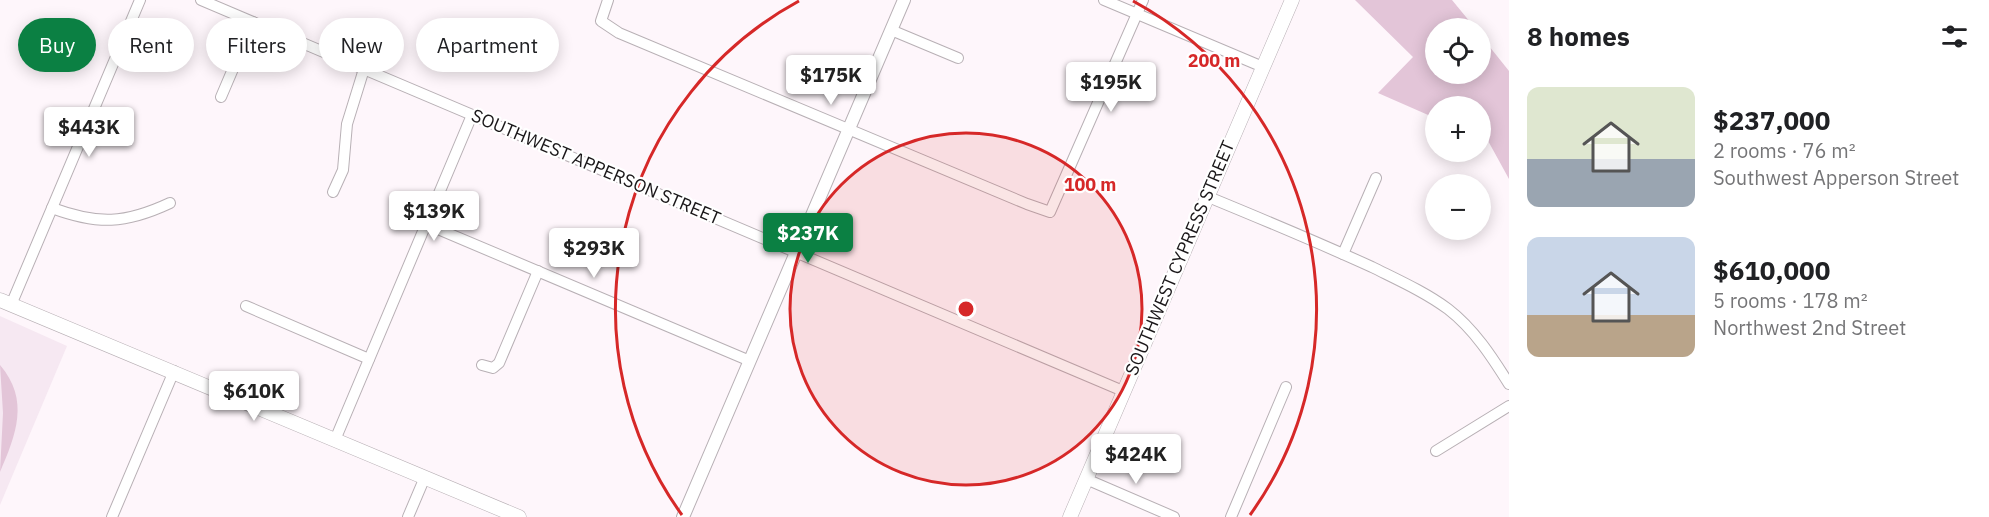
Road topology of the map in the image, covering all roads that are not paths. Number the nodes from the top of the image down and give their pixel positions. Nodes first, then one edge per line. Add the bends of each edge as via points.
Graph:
1 (141, 0) edge
2 (201, 0) edge
3 (608, 0) edge
4 (904, 0) edge
5 (1104, 0) edge
6 (1143, 0) edge
7 (1292, 0) edge
8 (1137, 14) junction
9 (244, 18) edge
10 (891, 30) junction
11 (958, 58) dead end
12 (1263, 67) junction
13 (232, 72) edge
14 (363, 72) edge
15 (371, 72) edge
16 (221, 97) dead end
17 (472, 115) junction
18 (849, 130) junction
19 (1376, 177) dead end
20 (333, 192) dead end
21 (1206, 196) junction
22 (170, 203) dead end
23 (52, 208) junction
24 (426, 224) junction
25 (796, 252) junction
26 (1343, 254) junction
27 (538, 270) junction
28 (6, 303) edge
29 (246, 306) dead end
30 (369, 359) junction
31 (750, 361) junction
32 (482, 365) dead end
33 (174, 371) junction
34 (1509, 384) edge
35 (1286, 387) dead end
36 (1123, 391) junction
37 (1509, 406) edge
38 (335, 440) junction
39 (1436, 451) dead end
40 (425, 477) junction
41 (1086, 479) junction
42 (112, 517) edge
43 (408, 517) edge
44 (519, 517) edge
45 (683, 517) edge
46 (1070, 517) edge
47 (1174, 517) edge
48 (1231, 517) edge

1 - 23 street
2 - 9 street, SOUTHWEST APPERSON STREET
3 - 18 street via 601,21 619,33
4 - 10 street
5 - 8 street
6 - 8 street
7 - 12 main road, SOUTHWEST CYPRESS STREET
8 - 12 street
8 - 18 street via 1050,212
10 - 11 street
10 - 18 street
12 - 21 main road, SOUTHWEST CYPRESS STREET
13 - 16 street
14 - 20 street via 347,124 343,170
15 - 17 street, SOUTHWEST APPERSON STREET
17 - 24 street
17 - 25 street, SOUTHWEST APPERSON STREET
18 - 25 street
19 - 26 street
21 - 26 street
21 - 36 main road, SOUTHWEST CYPRESS STREET
22 - 23 street via 147,214 102,221
23 - 28 street
24 - 27 street
24 - 30 street
25 - 31 street
25 - 36 street, SOUTHWEST APPERSON STREET
26 - 34 street via 1415,288 1449,310 1478,339
27 - 31 street
27 - 32 street via 499,363 493,368
28 - 33 main road
29 - 30 street
30 - 38 street
31 - 45 street
33 - 38 main road
33 - 42 street
35 - 48 street
36 - 41 main road, SOUTHWEST CYPRESS STREET
37 - 39 street
38 - 40 main road
40 - 43 street
40 - 44 main road
41 - 46 main road, SOUTHWEST CYPRESS STREET
41 - 47 street

